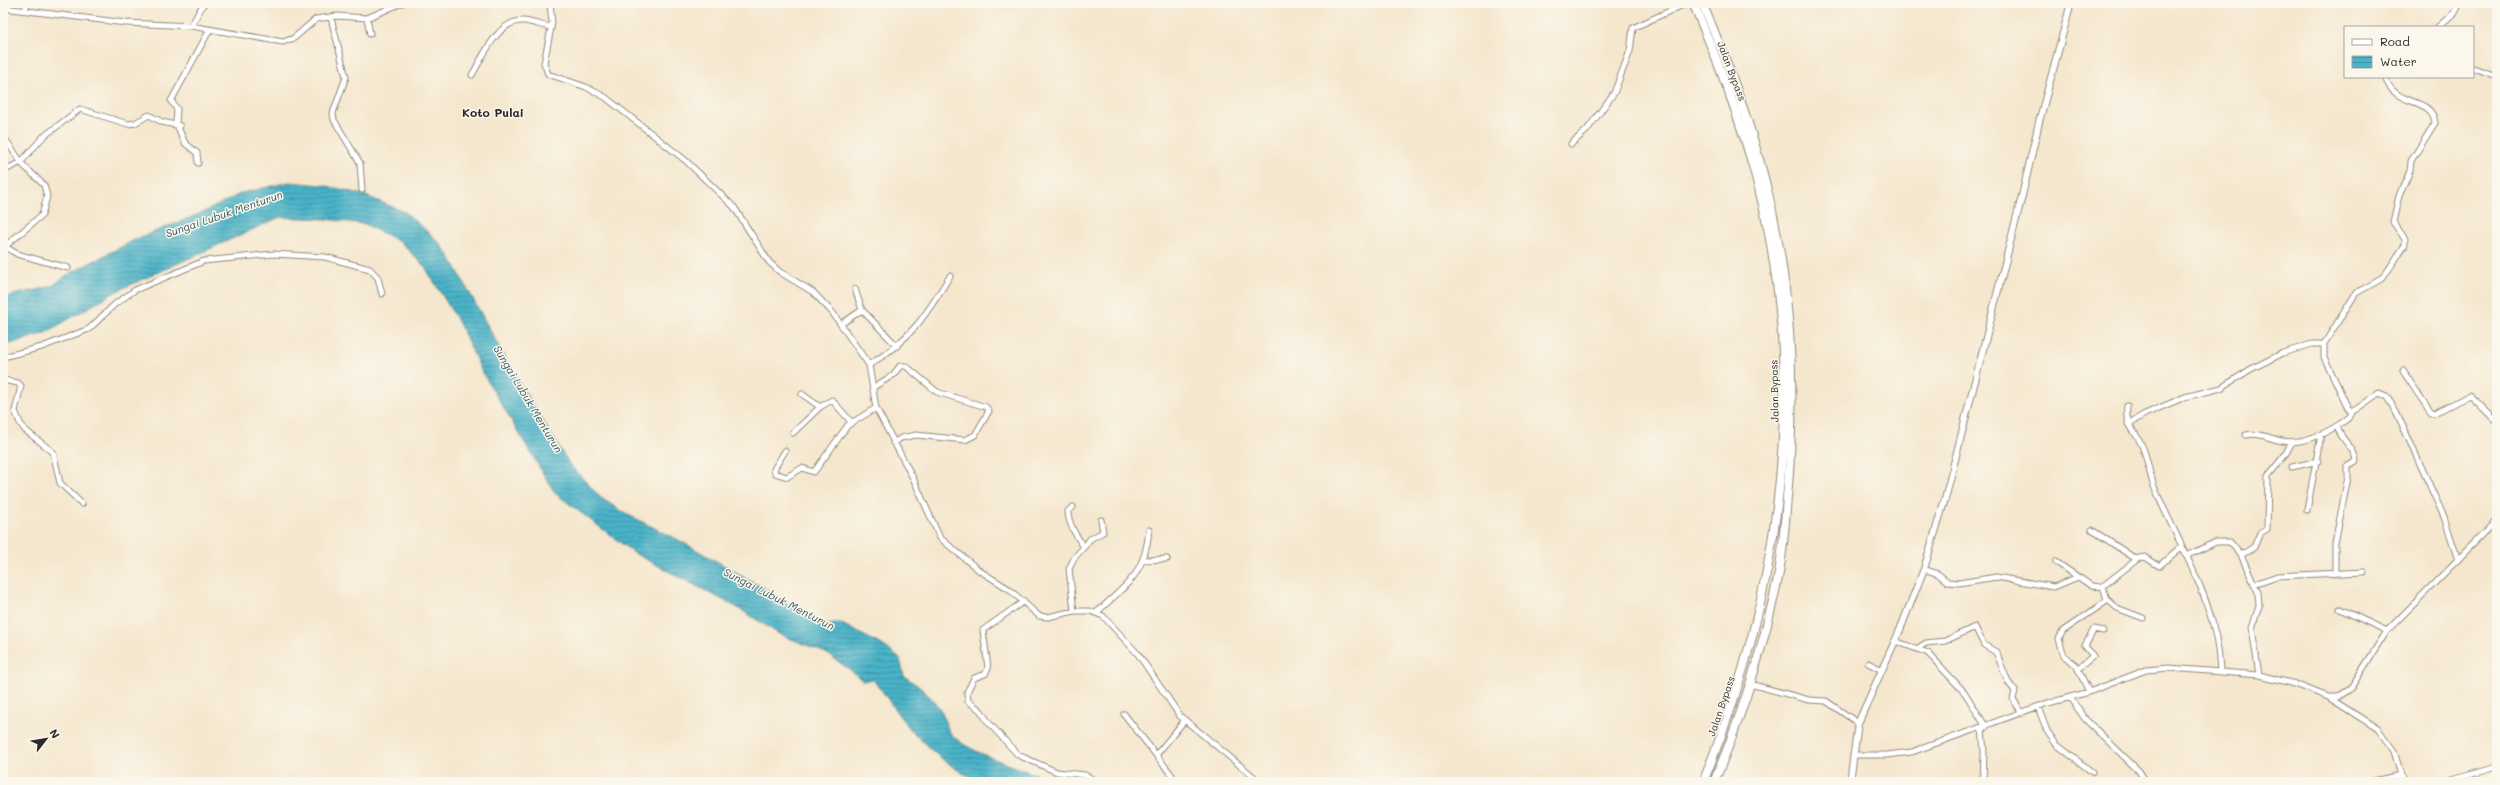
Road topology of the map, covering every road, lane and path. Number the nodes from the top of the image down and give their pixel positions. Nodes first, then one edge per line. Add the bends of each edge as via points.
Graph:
1 (28, 3) edge
2 (204, 3) edge
3 (402, 3) edge
4 (550, 3) edge
5 (1687, 3) edge
6 (1692, 3) edge
7 (1702, 3) edge
8 (2071, 3) edge
9 (2459, 3) edge
10 (3, 8) edge
11 (25, 9) junction
12 (331, 18) junction
13 (367, 18) junction
14 (191, 26) junction
15 (2439, 26) edge
16 (551, 27) junction
17 (209, 31) junction
18 (370, 34) dead end
19 (2474, 68) edge
20 (472, 75) dead end
21 (2497, 76) edge
22 (2386, 78) edge
23 (180, 126) junction
24 (3, 136) edge
25 (1571, 144) dead end
26 (21, 162) junction
27 (198, 163) dead end
28 (3, 171) edge
29 (362, 190) dead end
30 (5, 248) edge
31 (68, 268) dead end
32 (950, 276) dead end
33 (855, 289) dead end
34 (382, 294) dead end
35 (862, 310) junction
36 (841, 324) junction
37 (2324, 344) junction
38 (897, 346) junction
39 (3, 358) edge
40 (869, 365) junction
41 (2403, 371) dead end
42 (3, 380) edge
43 (874, 387) junction
44 (802, 394) dead end
45 (2128, 406) dead end
46 (820, 407) junction
47 (876, 408) junction
48 (2353, 410) junction
49 (2497, 422) edge
50 (852, 424) junction
51 (2128, 424) junction
52 (2337, 426) junction
53 (793, 434) dead end
54 (2246, 435) dead end
55 (2321, 435) junction
56 (2292, 442) junction
57 (893, 443) junction
58 (785, 451) dead end
59 (2318, 461) junction
60 (2292, 467) dead end
61 (82, 504) dead end
62 (1073, 507) dead end
63 (2307, 510) dead end
64 (1101, 520) dead end
65 (2497, 520) edge
66 (1149, 530) dead end
67 (2092, 530) dead end
68 (1084, 547) junction
69 (2181, 547) junction
70 (2241, 555) junction
71 (2186, 556) junction
72 (1167, 559) dead end
73 (2136, 559) junction
74 (1144, 560) junction
75 (2458, 560) junction
76 (2056, 562) dead end
77 (1924, 569) junction
78 (2364, 572) dead end
79 (2335, 574) junction
80 (2078, 577) junction
81 (2254, 584) junction
82 (2103, 586) junction
83 (2108, 600) junction
84 (1024, 602) junction
85 (2340, 609) dead end
86 (1074, 611) junction
87 (1096, 613) junction
88 (2143, 618) dead end
89 (2103, 631) dead end
90 (2387, 631) junction
91 (1895, 641) junction
92 (1918, 648) junction
93 (1868, 663) dead end
94 (2078, 669) junction
95 (1882, 670) junction
96 (2220, 671) junction
97 (2259, 675) junction
98 (1750, 684) junction
99 (2089, 692) junction
100 (2328, 697) junction
101 (2070, 698) junction
102 (2038, 707) junction
103 (2022, 713) junction
104 (1124, 714) dead end
105 (1185, 720) junction
106 (1858, 724) junction
107 (1984, 728) junction
108 (1157, 754) junction
109 (1853, 755) junction
110 (1714, 756) junction
111 (1723, 760) junction
112 (2497, 766) edge
113 (2092, 772) dead end
114 (2401, 775) junction
115 (1174, 778) dead end
116 (1098, 782) edge
117 (1260, 782) edge
118 (1703, 782) edge
119 (1714, 782) edge
120 (1850, 782) edge
121 (1983, 782) edge
122 (2146, 782) edge
123 (2369, 782) edge
124 (2408, 782) edge
125 (2442, 782) edge

1 - 11 street
2 - 14 street
3 - 13 street
4 - 16 street
5 - 25 street via 1632,30 1630,51 1614,93 1587,130
6 - 110 highway, Jalan Bypass via 1726,81 1754,167 1777,283 1784,380 1781,484 1769,566 1742,676
7 - 98 highway, Jalan Bypass via 1738,93 1763,172 1784,276 1791,342 1790,444 1785,532 1767,628
8 - 77 street via 2038,122 1957,455
9 - 15 street via 2454,13
10 - 11 street
11 - 14 street via 126,24
12 - 13 street
12 - 17 street via 316,19 294,38 283,42
12 - 29 street via 346,77 333,113 334,120 360,163
13 - 18 street
14 - 17 street
16 - 20 street via 524,21 506,26 499,32
16 - 36 street via 544,63 548,74 586,87 605,97 685,160 734,207 769,262 780,272 813,292
17 - 23 street via 171,99 177,109 176,123
19 - 21 street
22 - 37 street via 2392,90 2401,98 2428,109 2435,122 2411,161 2410,171 2399,196 2393,222 2405,239 2405,245 2383,278 2356,293
23 - 26 street via 162,122 149,115 128,124 80,109 43,138
23 - 27 street via 185,143 198,153
24 - 26 street
26 - 28 street
26 - 30 street via 44,185 47,203 36,223
30 - 31 street via 17,254
32 - 38 street via 924,318
33 - 35 street
34 - 39 street via 381,284 370,269 325,257 273,254 209,260 188,266 167,278 135,290 115,304 89,329
35 - 36 street
35 - 38 street
36 - 40 street
37 - 48 street via 2324,356 2333,378 2348,408
37 - 51 street via 2312,344 2283,353 2221,388 2178,400
38 - 40 street
40 - 43 street
41 - 49 street via 2431,412 2435,413 2470,395
42 - 61 street via 21,386 15,412 20,423 53,452 60,483
43 - 47 street
43 - 57 street via 893,375 900,366 906,366 937,392 986,407 988,411 975,435 965,440 916,435 901,438
44 - 46 street
45 - 51 street
46 - 50 street via 829,400 834,400
46 - 53 street
47 - 50 street
47 - 57 street
48 - 52 street via 2346,420
48 - 75 street via 2373,395 2379,393 2386,396 2405,428 2444,517
50 - 58 street via 846,428 814,472 802,468 787,477 775,473 774,469
51 - 69 street via 2142,447 2148,472
52 - 55 street
52 - 79 street via 2340,436 2353,449 2356,460 2348,466 2335,543
54 - 56 street via 2265,435
55 - 56 street
55 - 59 street
56 - 70 street via 2268,476 2267,529 2260,533 2254,547
57 - 84 street via 913,478 940,538 966,561 1000,582
59 - 60 street
59 - 63 street
62 - 68 street via 1068,511 1068,516
64 - 68 street via 1103,532 1090,539
65 - 75 street
66 - 74 street
67 - 73 street
68 - 86 street via 1074,558 1069,569
69 - 71 street
69 - 73 street via 2159,566 2144,557
70 - 71 street via 2230,542 2223,541
70 - 81 street
71 - 96 street via 2205,595 2220,646
72 - 74 street
73 - 82 street
74 - 87 street via 1133,578
75 - 90 street
76 - 80 street
77 - 80 street via 1938,574 1948,582 1959,583 1996,577 2054,587
77 - 91 street
78 - 79 street
79 - 81 street via 2277,576
80 - 82 street via 2091,587
81 - 97 street via 2258,592 2259,606 2252,628
82 - 83 street
83 - 88 street via 2117,608
83 - 94 street via 2060,635 2059,644 2064,656
84 - 86 street via 1042,617
84 - 116 street via 983,630 988,668 985,674 974,678 967,692 968,701 980,710 1018,756 1057,772 1085,775
85 - 90 street
86 - 87 street
87 - 105 street via 1103,616 1128,641
89 - 94 street via 2094,628 2085,646 2093,656
90 - 100 street via 2350,689 2338,698
91 - 92 street via 1910,648
91 - 95 street
92 - 103 street via 1926,643 1945,641 1975,627 1984,645 1992,648 1998,655 2008,682 2016,692 2013,699
92 - 107 street via 1928,653 1965,693
93 - 95 street
94 - 99 street
95 - 106 street
96 - 97 street
96 - 99 street via 2160,668
97 - 100 street via 2295,684
98 - 106 street via 1809,700 1826,701
98 - 111 highway, Jalan Bypass
99 - 101 street
100 - 114 street via 2378,729 2394,751
101 - 102 street
101 - 122 street via 2081,714 2139,771
102 - 103 street
102 - 113 street via 2056,744
103 - 107 street
104 - 108 street
105 - 108 street
105 - 117 street
106 - 109 street
107 - 109 street via 1912,752
107 - 121 street
108 - 115 street
109 - 120 street
110 - 111 highway
110 - 118 highway, Jalan Bypass
111 - 119 highway, Jalan Bypass
112 - 125 street
114 - 123 street
114 - 124 street

